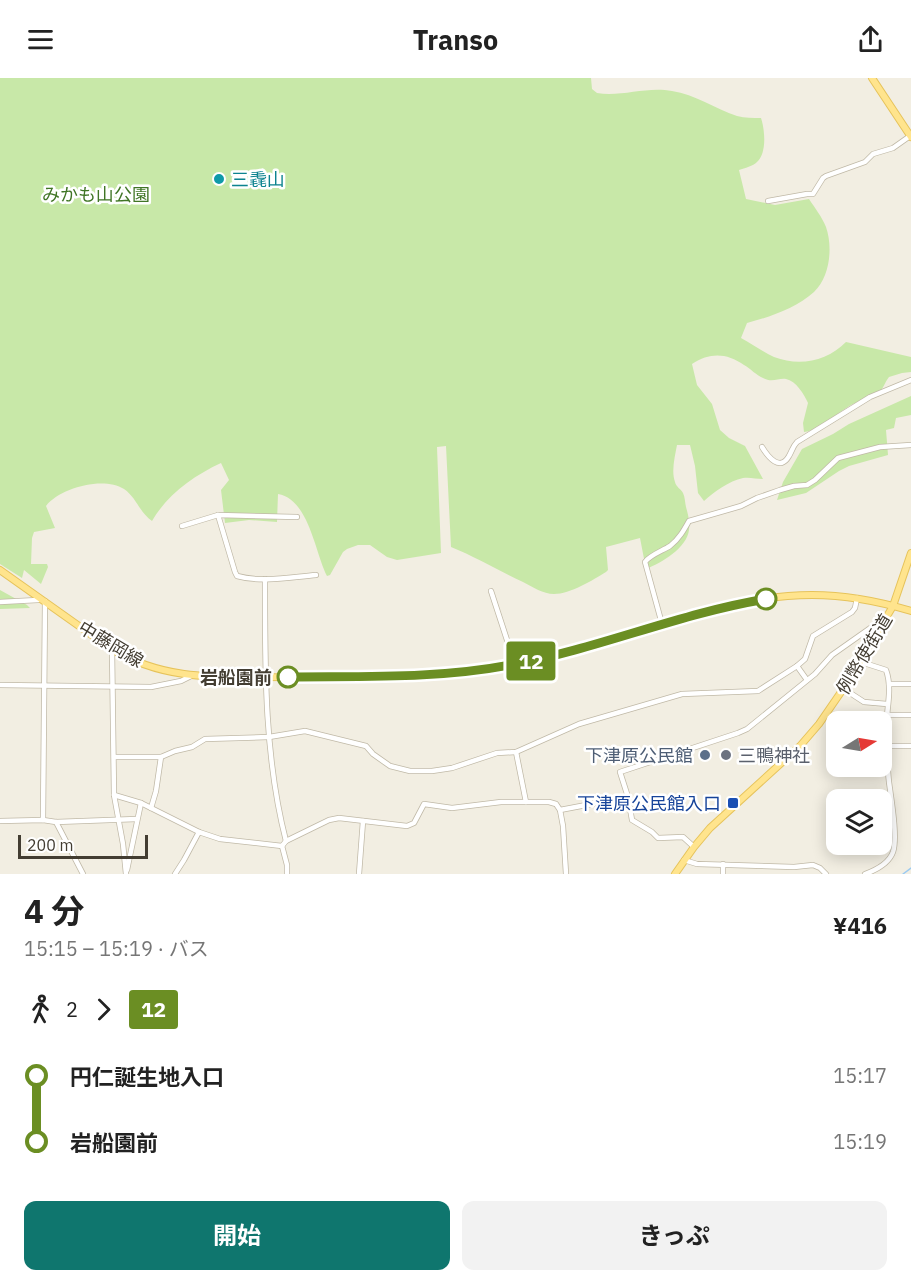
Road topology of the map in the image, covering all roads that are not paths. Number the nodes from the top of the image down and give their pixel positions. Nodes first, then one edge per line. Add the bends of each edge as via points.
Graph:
1 (872, 78) edge
2 (911, 137) edge
3 (768, 201) dead end
4 (911, 380) edge
5 (911, 445) edge
6 (762, 447) dead end
7 (218, 515) junction
8 (297, 517) dead end
9 (182, 526) dead end
10 (911, 553) edge
11 (0, 570) edge
12 (316, 575) dead end
13 (266, 579) junction
14 (490, 591) dead end
15 (857, 598) junction
16 (43, 599) junction
17 (0, 602) edge
18 (893, 606) junction
19 (911, 610) edge
20 (884, 622) junction
21 (662, 624) junction
22 (112, 649) junction
23 (861, 662) junction
24 (513, 665) junction
25 (797, 666) junction
26 (191, 676) junction
27 (266, 677) junction
28 (807, 680) junction
29 (889, 684) junction
30 (911, 684) edge
31 (0, 685) edge
32 (45, 686) junction
33 (113, 687) junction
34 (844, 689) junction
35 (887, 704) junction
36 (886, 711) edge
37 (911, 714) edge
38 (892, 715) edge
39 (269, 737) junction
40 (892, 746) edge
41 (911, 746) edge
42 (516, 752) junction
43 (114, 757) junction
44 (161, 757) junction
45 (889, 777) edge
46 (114, 795) junction
47 (628, 796) junction
48 (526, 802) junction
49 (141, 803) junction
50 (151, 808) junction
51 (560, 810) junction
52 (137, 819) junction
53 (43, 820) junction
54 (119, 820) junction
55 (0, 821) edge
56 (363, 821) junction
57 (56, 822) junction
58 (199, 832) junction
59 (286, 841) junction
60 (282, 846) junction
61 (694, 847) junction
62 (684, 860) junction
63 (723, 864) junction
64 (83, 874) edge
65 (126, 874) edge
66 (176, 874) edge
67 (288, 874) edge
68 (359, 874) edge
69 (566, 874) edge
70 (675, 874) edge
71 (723, 874) edge
72 (826, 874) edge
73 (865, 874) edge

1 - 2 main road
2 - 3 street via 873,154 865,162 825,176 813,194
4 - 6 street via 870,397 797,442 785,461 772,461
5 - 21 street via 880,447 837,458 807,485 780,490 689,521 677,540 645,562
7 - 8 street
7 - 9 street
7 - 13 street via 237,576
10 - 18 main road, 例幣使街道
11 - 16 main road, 中藤岡線
12 - 13 street
13 - 27 street
14 - 24 street
15 - 18 main road, 中藤岡線
15 - 21 main road, 中藤岡線 via 811,595 766,599
15 - 25 street via 852,612 813,636 807,655
16 - 17 street
16 - 22 main road, 中藤岡線
16 - 32 street
18 - 19 main road, 中藤岡線
18 - 20 main road, 例幣使街道
20 - 23 main road, 例幣使街道
20 - 28 street via 832,656
21 - 24 main road, 中藤岡線
22 - 26 main road, 中藤岡線 via 145,665
22 - 33 street
23 - 29 street via 886,670
23 - 34 main road, 例幣使街道
24 - 27 main road, 中藤岡線 via 402,677
25 - 28 street
25 - 42 street via 758,691 682,694 579,724
26 - 27 main road, 中藤岡線
26 - 33 street via 156,686
27 - 39 street
28 - 47 street via 747,729 620,772
29 - 30 street
29 - 35 street
31 - 32 street
32 - 33 street
32 - 53 street
33 - 43 street
34 - 35 street via 864,702
34 - 61 main road, 例幣使街道 via 808,738
35 - 36 street
37 - 38 street
39 - 42 street via 305,731 366,746 390,766 410,771 452,768 497,753
39 - 44 street via 205,739
39 - 59 street
40 - 41 street
42 - 48 street
43 - 44 street
43 - 46 street
44 - 50 street
45 - 73 street via 894,849 888,861
46 - 49 street
46 - 54 street
47 - 51 street
47 - 61 street via 635,823 658,838 683,837
48 - 51 street via 549,802
48 - 56 street via 452,808 424,804 414,823 407,826
49 - 50 street
49 - 52 street
50 - 58 street
51 - 69 street
52 - 54 street
52 - 65 street
53 - 55 street
53 - 57 street
54 - 57 street
54 - 65 street
56 - 59 street via 329,820
56 - 68 street
57 - 64 street
58 - 60 street via 220,839
58 - 66 street
59 - 60 street
60 - 67 street
61 - 62 main road, 例幣使街道
62 - 63 street
62 - 70 main road, 例幣使街道
63 - 71 street
63 - 72 street via 813,865

